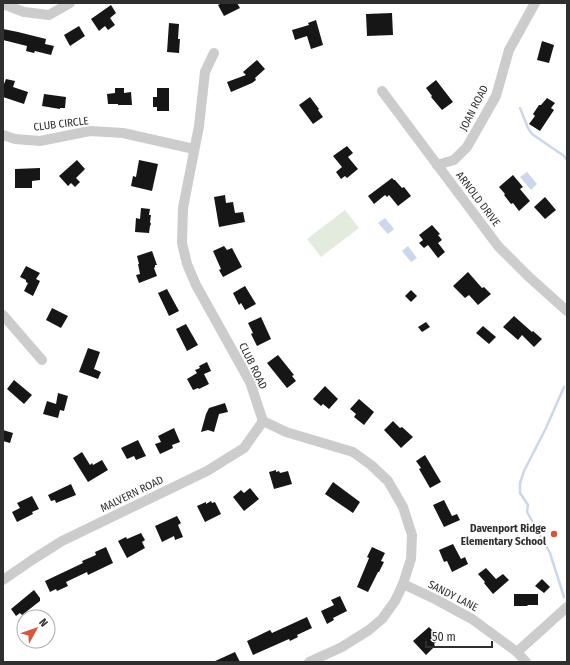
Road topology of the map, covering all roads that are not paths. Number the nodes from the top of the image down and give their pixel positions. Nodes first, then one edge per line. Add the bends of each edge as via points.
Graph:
1 (70, 3) edge
2 (535, 3) edge
3 (3, 4) edge
4 (214, 53) dead end
5 (382, 91) dead end
6 (3, 135) edge
7 (194, 149) junction
8 (437, 165) junction
9 (567, 311) edge
10 (3, 314) edge
11 (42, 360) dead end
12 (263, 421) junction
13 (3, 580) edge
14 (403, 584) junction
15 (567, 607) edge
16 (517, 652) junction
17 (309, 662) edge
18 (526, 662) edge

1 - 3 street via 49,15 24,12
2 - 8 street, JOAN ROAD via 509,50 496,96 467,147 454,160
4 - 7 street, CLUB ROAD via 205,72
5 - 8 street, ARNOLD DRIVE
6 - 7 street, CLUB CIRCLE via 15,139 40,141 90,131 123,133
7 - 12 street, CLUB ROAD via 183,208 182,243 187,264 250,382
8 - 9 street, ARNOLD DRIVE via 498,246
10 - 11 street
12 - 13 street, MALVERN ROAD via 244,448 207,471 62,541
12 - 14 street via 286,432 353,452 388,481 403,506 412,534 411,558
14 - 16 street, SANDY LANE via 472,619
14 - 17 street via 382,619 369,630 342,647
15 - 16 street
16 - 18 street, SANDY LANE

